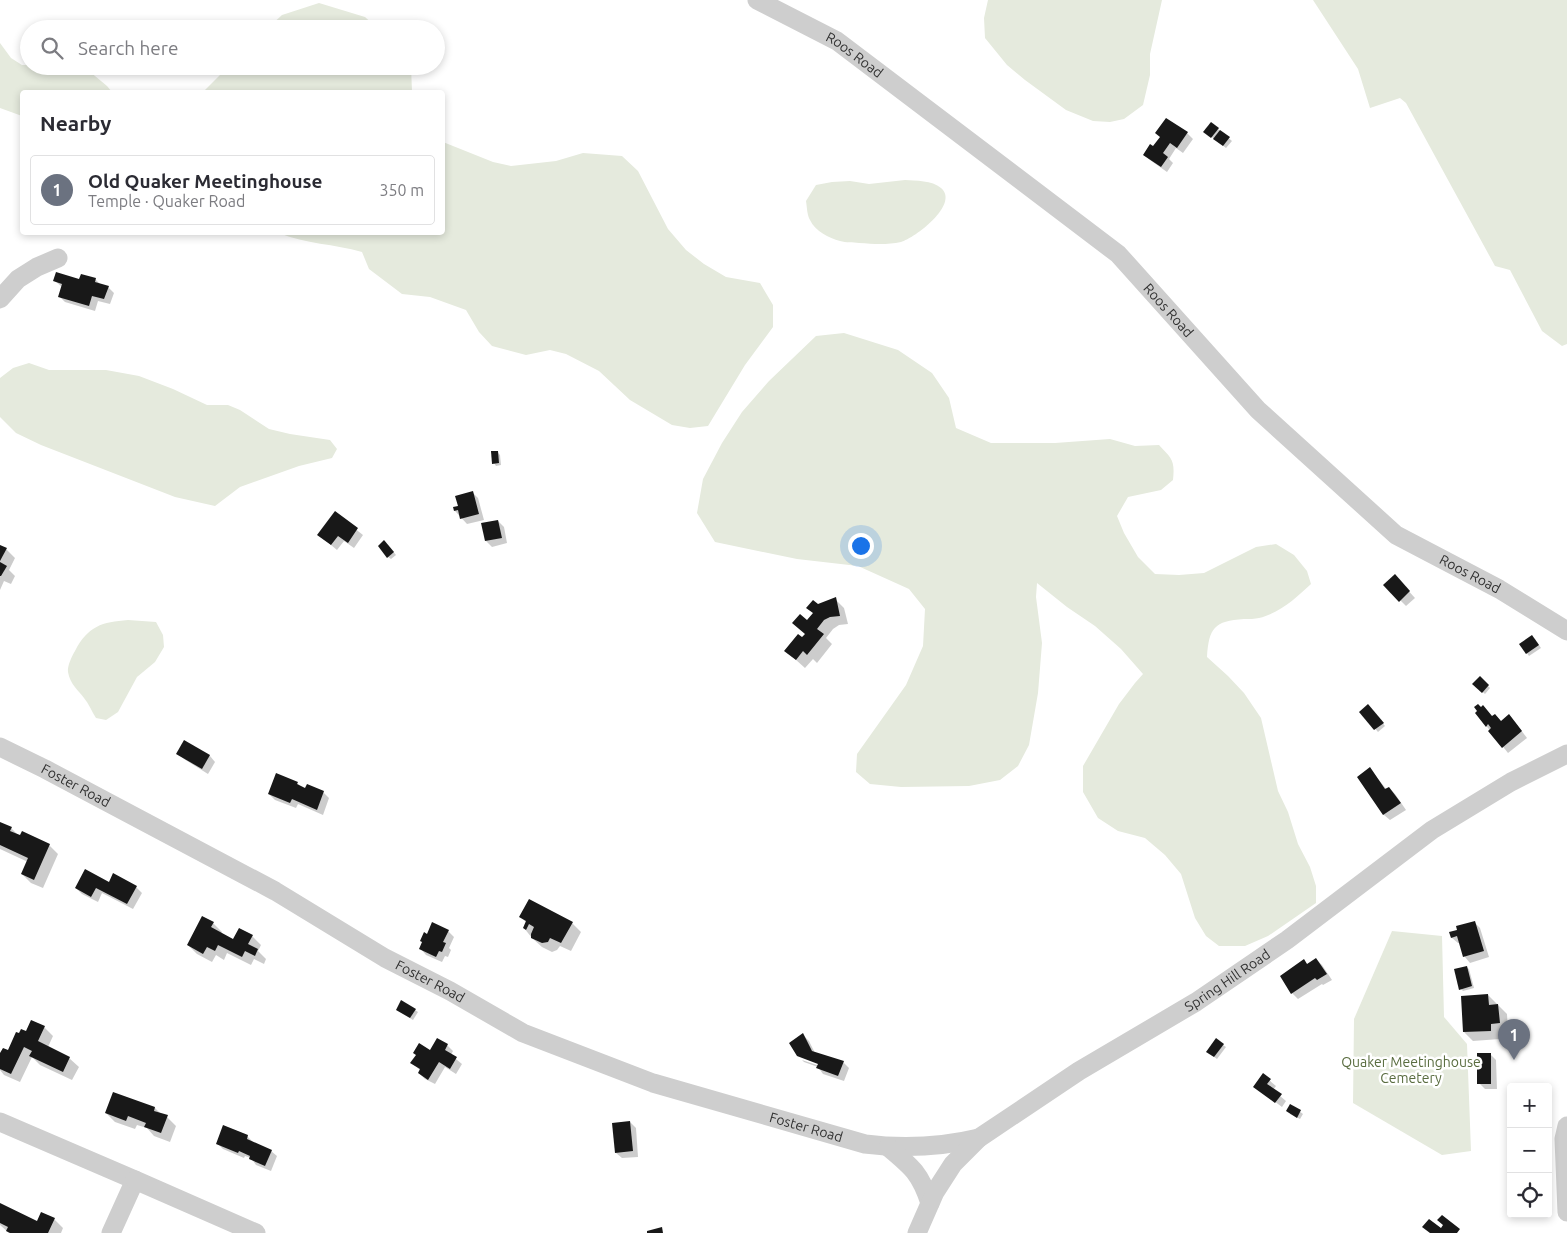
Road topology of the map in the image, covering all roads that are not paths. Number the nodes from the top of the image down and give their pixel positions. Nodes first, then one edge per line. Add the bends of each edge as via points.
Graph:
1 (757, 0) edge
2 (58, 258) dead end
3 (0, 299) edge
4 (1567, 631) edge
5 (0, 747) edge
6 (1567, 754) edge
7 (0, 1122) edge
8 (1567, 1126) edge
9 (979, 1138) junction
10 (888, 1147) junction
11 (135, 1180) junction
12 (930, 1203) junction
13 (1567, 1212) edge
14 (111, 1233) edge
15 (256, 1233) edge
16 (917, 1233) edge

1 - 4 street, Roos Road via 837,41 1118,254 1258,410 1396,535 1499,589
2 - 3 street via 18,280
5 - 10 street, Foster Road via 275,891 385,958 523,1033 653,1083 864,1144
6 - 9 street, Spring Hill Road via 1512,782 1432,830 1287,940 1224,983 1078,1072
7 - 11 street
8 - 13 street via 1564,1139
9 - 10 street, Foster Road via 941,1146
9 - 12 street, Spring Hill Road via 953,1164
10 - 12 street via 913,1168
11 - 14 street
11 - 15 street
12 - 16 street, Spring Hill Road

